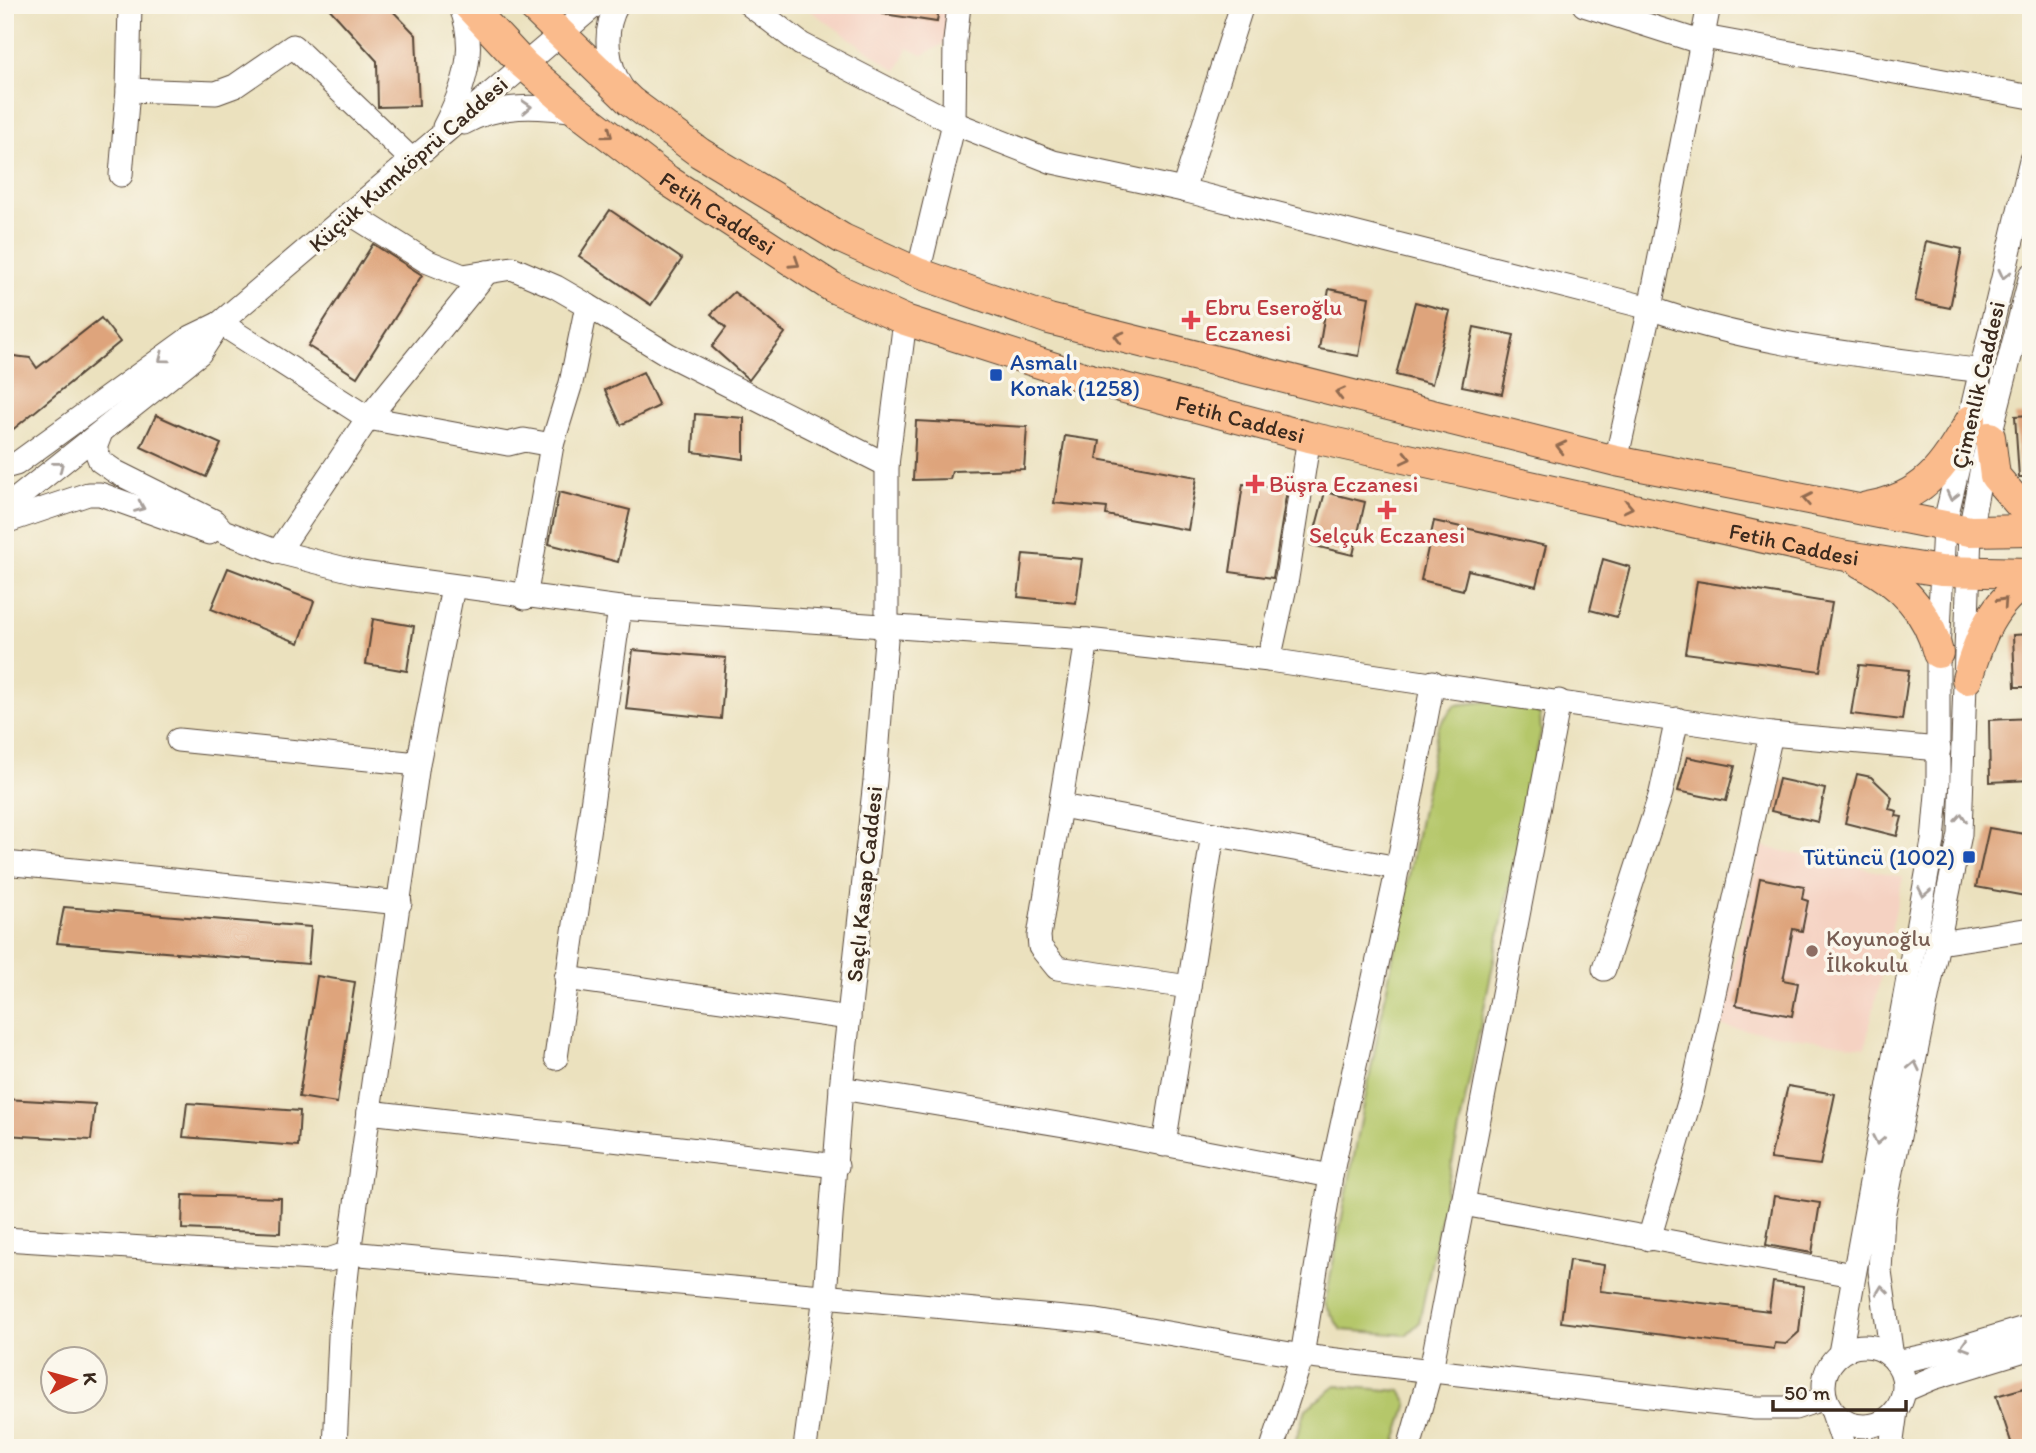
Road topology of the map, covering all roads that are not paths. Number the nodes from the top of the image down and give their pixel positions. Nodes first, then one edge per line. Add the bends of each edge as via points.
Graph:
1 (130, 5) edge
2 (460, 5) edge
3 (468, 5) edge
4 (531, 5) edge
5 (595, 5) edge
6 (617, 5) edge
7 (750, 5) edge
8 (959, 5) edge
9 (1242, 5) edge
10 (1584, 5) edge
11 (1709, 5) edge
12 (561, 34) junction
13 (1704, 40) junction
14 (524, 65) junction
15 (128, 90) junction
16 (2031, 97) edge
17 (630, 101) junction
18 (577, 111) junction
19 (954, 123) junction
20 (440, 136) junction
21 (412, 160) junction
22 (2031, 160) edge
23 (121, 175) dead end
24 (1184, 190) junction
25 (351, 214) junction
26 (487, 272) junction
27 (918, 273) junction
28 (2031, 275) edge
29 (587, 305) junction
30 (1650, 308) junction
31 (905, 320) junction
32 (220, 323) junction
33 (2020, 368) edge
34 (1982, 371) junction
35 (368, 418) junction
36 (1981, 428) junction
37 (100, 435) junction
38 (1310, 437) junction
39 (552, 445) junction
40 (1616, 461) junction
41 (887, 465) junction
42 (5, 467) edge
43 (1842, 506) junction
44 (5, 508) edge
45 (2031, 511) edge
46 (5, 522) edge
47 (1957, 529) junction
48 (2031, 530) edge
49 (223, 531) junction
50 (278, 552) junction
51 (1841, 555) junction
52 (1955, 572) junction
53 (2031, 573) edge
54 (2031, 579) edge
55 (453, 587) junction
56 (525, 598) junction
57 (620, 608) junction
58 (887, 626) junction
59 (1087, 640) junction
60 (1938, 653) junction
61 (1269, 660) junction
62 (1967, 679) junction
63 (1433, 682) junction
64 (1559, 701) junction
65 (1677, 719) junction
66 (1771, 733) junction
67 (178, 740) dead end
68 (1939, 749) junction
69 (418, 764) junction
70 (1061, 806) junction
71 (1213, 834) junction
72 (5, 863) edge
73 (1398, 868) junction
74 (400, 903) junction
75 (2031, 929) edge
76 (1939, 943) junction
77 (1604, 969) dead end
78 (566, 978) junction
79 (1189, 987) junction
80 (849, 1018) junction
81 (556, 1058) dead end
82 (841, 1088) junction
83 (369, 1112) junction
84 (1164, 1145) junction
85 (837, 1166) junction
86 (1331, 1176) junction
87 (1463, 1204) junction
88 (5, 1239) edge
89 (1649, 1239) junction
90 (349, 1253) junction
91 (1853, 1275) junction
92 (825, 1295) junction
93 (2031, 1326) edge
94 (2031, 1348) edge
95 (1840, 1353) junction
96 (1302, 1356) junction
97 (1894, 1360) junction
98 (1431, 1370) junction
99 (1905, 1390) junction
100 (1829, 1405) junction
101 (1896, 1411) junction
102 (335, 1448) edge
103 (805, 1448) edge
104 (1272, 1448) edge
105 (1409, 1448) edge
106 (1845, 1448) edge
107 (1891, 1448) edge

1 - 15 street
2 - 20 street via 469,27 469,66
3 - 14 main road, Fetih Caddesi
4 - 12 main road, Fetih Caddesi
5 - 12 street, Küçük Kumköprü Caddesi
6 - 17 street via 607,42 613,75
7 - 19 street via 801,44
8 - 19 street
9 - 24 street
10 - 13 street
11 - 13 street
12 - 14 street, Küçük Kumköprü Caddesi
12 - 17 main road, Fetih Caddesi
13 - 16 street
13 - 30 street
14 - 18 main road, Fetih Caddesi
14 - 20 street, Küçük Kumköprü Caddesi
15 - 21 street via 216,93 235,86 293,46
15 - 23 street
17 - 27 main road, Fetih Caddesi via 700,153 843,239
20 -> 18 street via 476,116 513,107
18 -> 31 main road, Fetih Caddesi via 667,180 821,280
19 - 24 street via 1053,162
19 - 27 street
20 - 21 street, Küçük Kumköprü Caddesi
21 - 25 street, Küçük Kumköprü Caddesi
22 -> 34 street, Çimenlik Caddesi
24 - 30 street
25 - 26 street via 426,261 463,276
25 - 32 street, Küçük Kumköprü Caddesi
26 - 29 street via 512,268
26 - 35 street
40 -> 27 main road, Fetih Caddesi via 1049,319
28 - 33 street, Çimenlik Caddesi
29 - 39 street
29 - 41 street via 669,355
30 - 34 street via 1823,350
30 - 40 street
31 - 38 main road, Fetih Caddesi via 1083,377
31 - 41 street, Saçlı Kasap Caddesi
32 - 35 street
32 - 37 street via 200,354
32 -> 42 street via 191,337 86,416
33 - 36 street, Çimenlik Caddesi
34 - 36 street, Çimenlik Caddesi
35 - 39 street via 509,444 524,440
35 - 50 street
36 - 43 main road via 1913,493 1889,504
36 - 45 main road via 1995,476
36 - 47 street, Çimenlik Caddesi
44 -> 37 street
37 - 49 street via 95,447 100,461 141,487 214,521
38 -> 51 main road, Fetih Caddesi
38 - 61 street
39 - 56 street
43 -> 40 main road, Fetih Caddesi
41 - 58 street, Saçlı Kasap Caddesi
43 - 47 main road, Fetih Caddesi
46 -> 49 street via 100,494 206,533
47 - 48 main road, Fetih Caddesi
47 - 52 street, Çimenlik Caddesi
49 - 50 street
50 - 55 street via 361,573
51 - 52 main road, Fetih Caddesi
51 - 60 main road via 1883,575 1912,599 1933,631
52 - 53 main road, Fetih Caddesi
52 - 60 street
52 - 62 street
62 -> 54 main road via 1987,622 2000,604
55 - 56 street
55 - 69 street
56 - 57 street
57 - 58 street
57 - 78 street
58 - 59 street
58 - 80 street, Saçlı Kasap Caddesi via 876,781
59 - 61 street
59 - 70 street
60 - 68 street
61 - 63 street
76 -> 62 street via 1960,834
63 - 64 street
63 - 73 street
64 - 65 street
64 - 87 street
65 - 66 street
65 - 77 street via 1661,793
66 - 68 street
66 - 89 street via 1693,1089
67 - 69 street
68 -> 91 street via 1933,841
69 - 74 street
70 - 71 street
70 - 79 street via 1040,947 1057,968
71 - 73 street
71 - 79 street
72 - 74 street
73 - 86 street
74 - 83 street
75 - 76 street
97 -> 76 street via 1880,1271 1883,1216
78 - 80 street
78 - 81 street
79 - 84 street
80 - 82 street, Saçlı Kasap Caddesi
82 - 84 street
82 - 85 street, Saçlı Kasap Caddesi
83 - 85 street
83 - 90 street
84 - 86 street
85 - 92 street, Saçlı Kasap Caddesi
86 - 96 street
87 - 89 street
87 - 98 street
88 - 90 street via 328,1260
89 - 91 street
90 - 92 street
90 - 102 street
91 - 95 street
92 - 96 street via 1097,1321
92 - 103 street, Saçlı Kasap Caddesi
93 -> 97 street via 1948,1351
94 - 99 street
95 - 97 street via 1861,1345 1883,1350
95 - 100 street via 1826,1373
96 - 98 street
96 - 104 street
97 - 99 street
98 - 100 street via 1755,1408
98 - 105 street
99 - 101 street
100 - 101 street via 1842,1420 1865,1427 1887,1420
100 - 106 street
101 - 107 street

